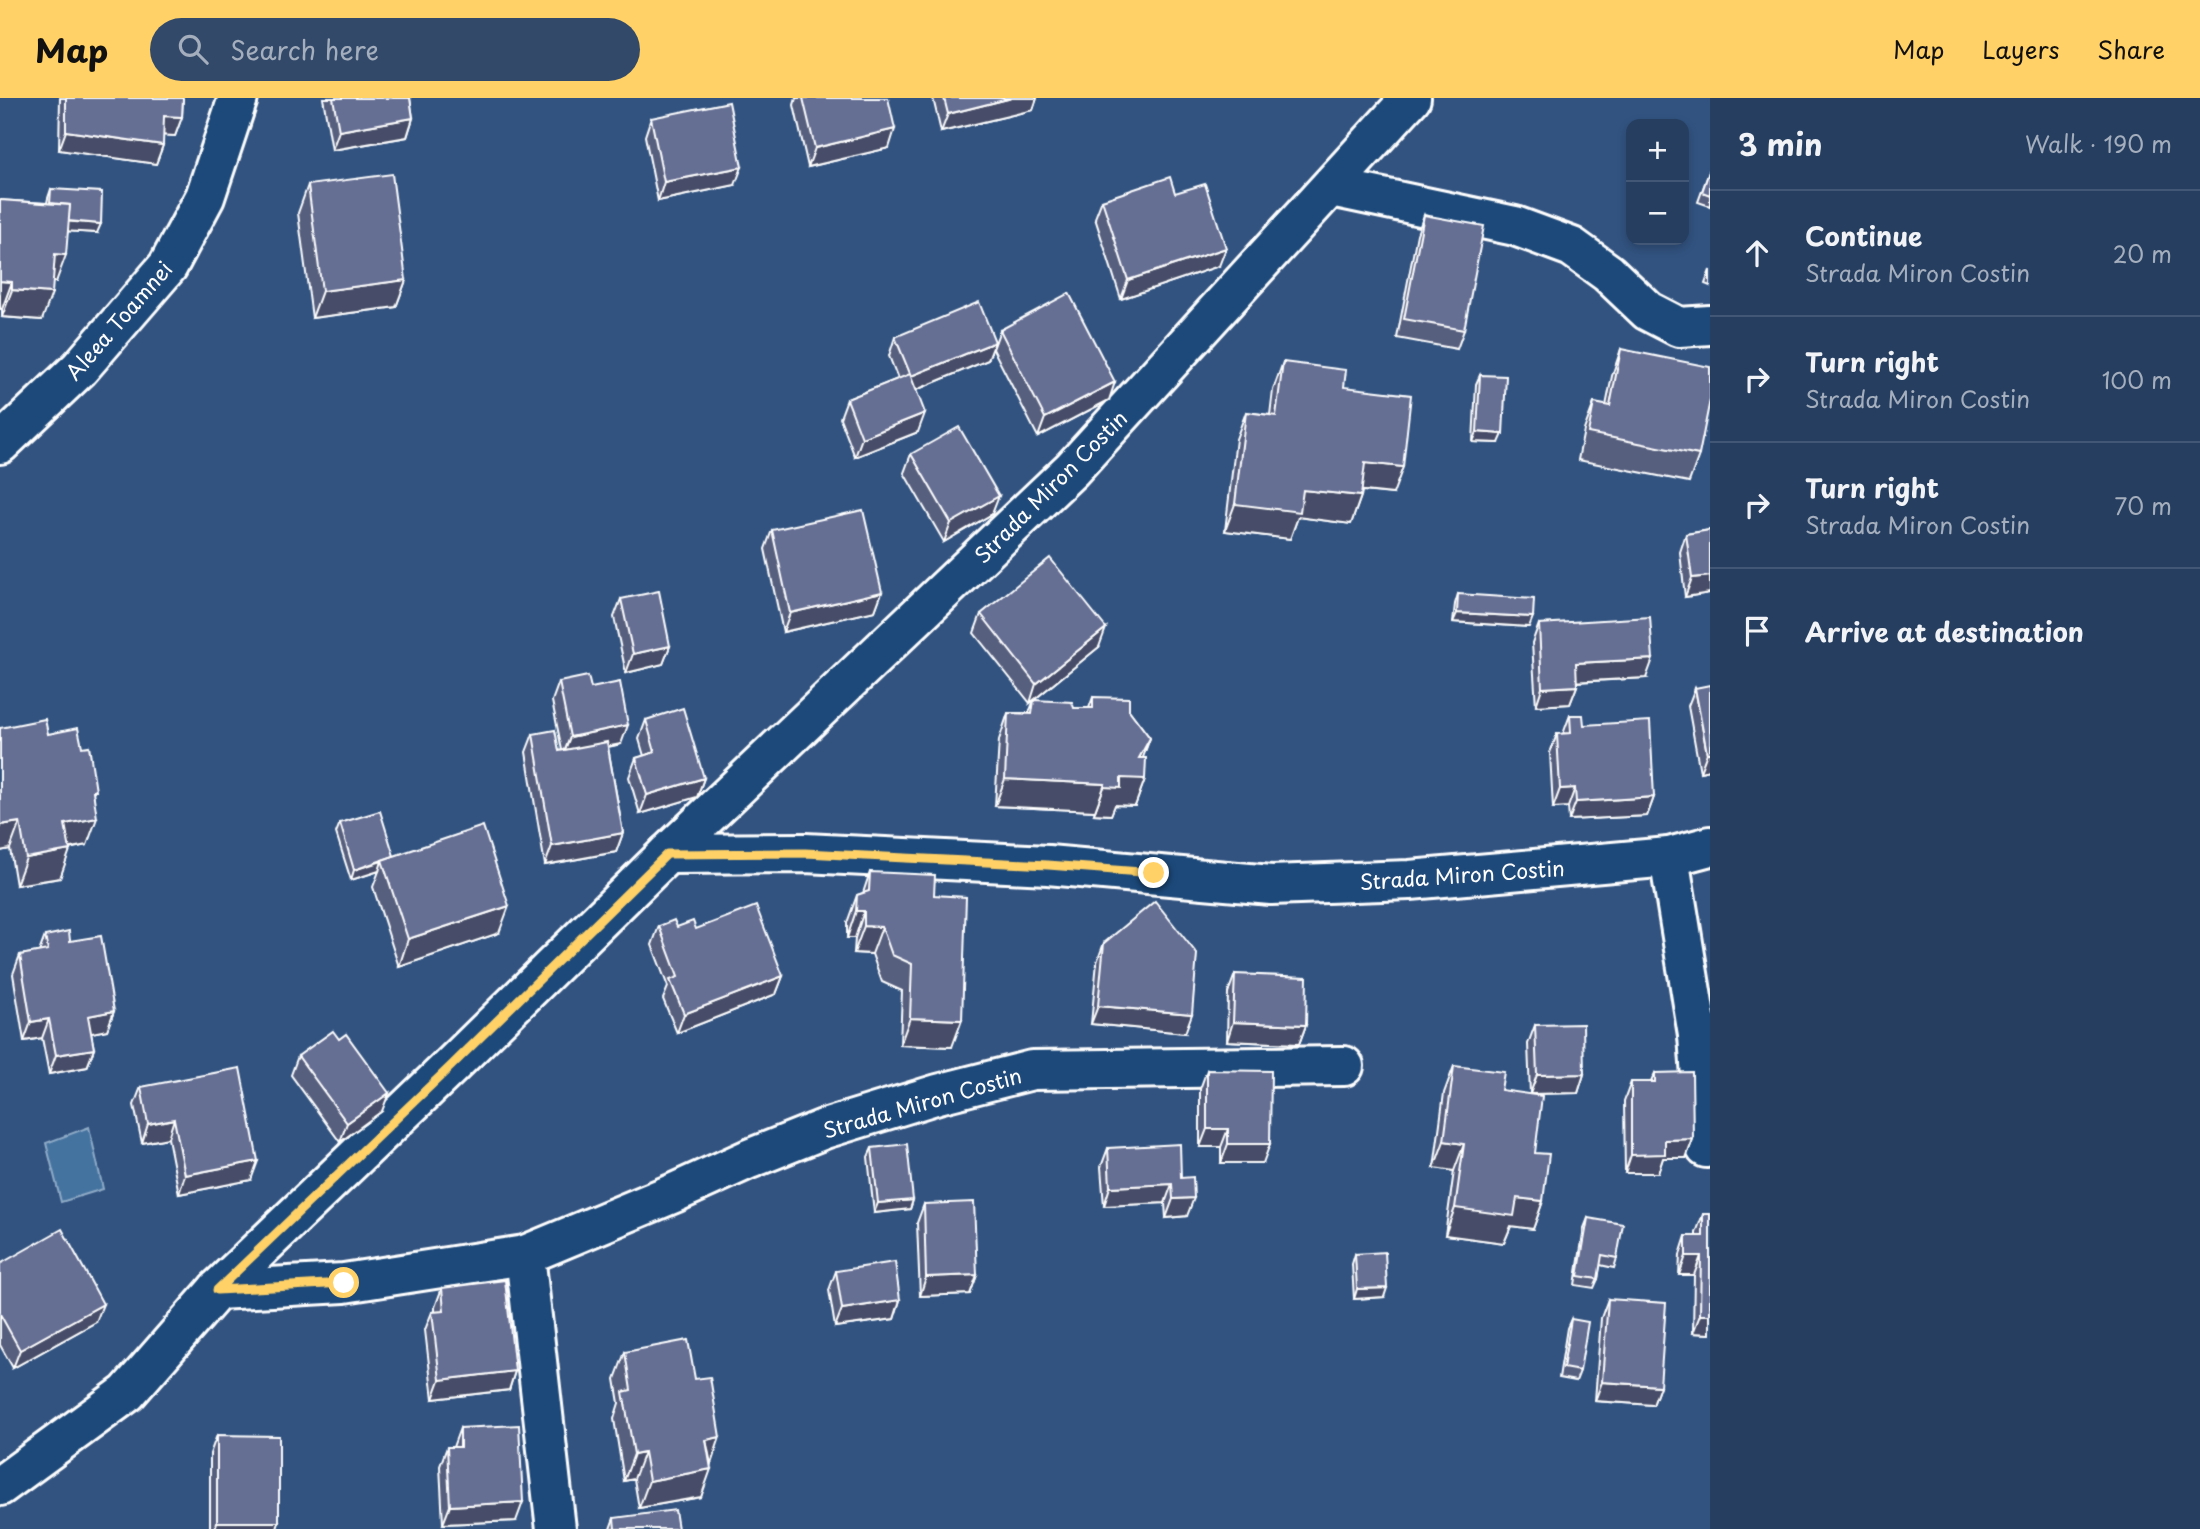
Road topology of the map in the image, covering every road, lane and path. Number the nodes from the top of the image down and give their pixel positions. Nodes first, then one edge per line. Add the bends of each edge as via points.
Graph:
1 (238, 98) edge
2 (1411, 98) edge
3 (1331, 187) junction
4 (1710, 325) edge
5 (0, 444) edge
6 (1710, 846) edge
7 (667, 854) junction
8 (1670, 857) junction
9 (1704, 1035) edge
10 (1344, 1066) dead end
11 (1706, 1148) dead end
12 (525, 1255) junction
13 (217, 1290) junction
14 (0, 1486) edge
15 (556, 1529) edge

1 - 5 street, Aleea Toamnei via 205,197 168,266 80,368
2 - 3 street, Strada Miron Costin
3 - 4 street via 1527,230 1572,247 1648,311 1668,322 1679,327
3 - 7 street, Strada Miron Costin via 1072,469
6 - 8 street, Strada Miron Costin
7 - 8 street, Strada Miron Costin via 805,853 1034,864 1271,885 1410,880
7 - 13 street, Strada Miron Costin
8 - 9 street
9 - 11 street
10 - 12 street, Strada Miron Costin via 1032,1070 824,1129
12 - 13 street, Strada Miron Costin via 344,1283
12 - 15 street
13 - 14 street, Strada Miron Costin via 127,1393

